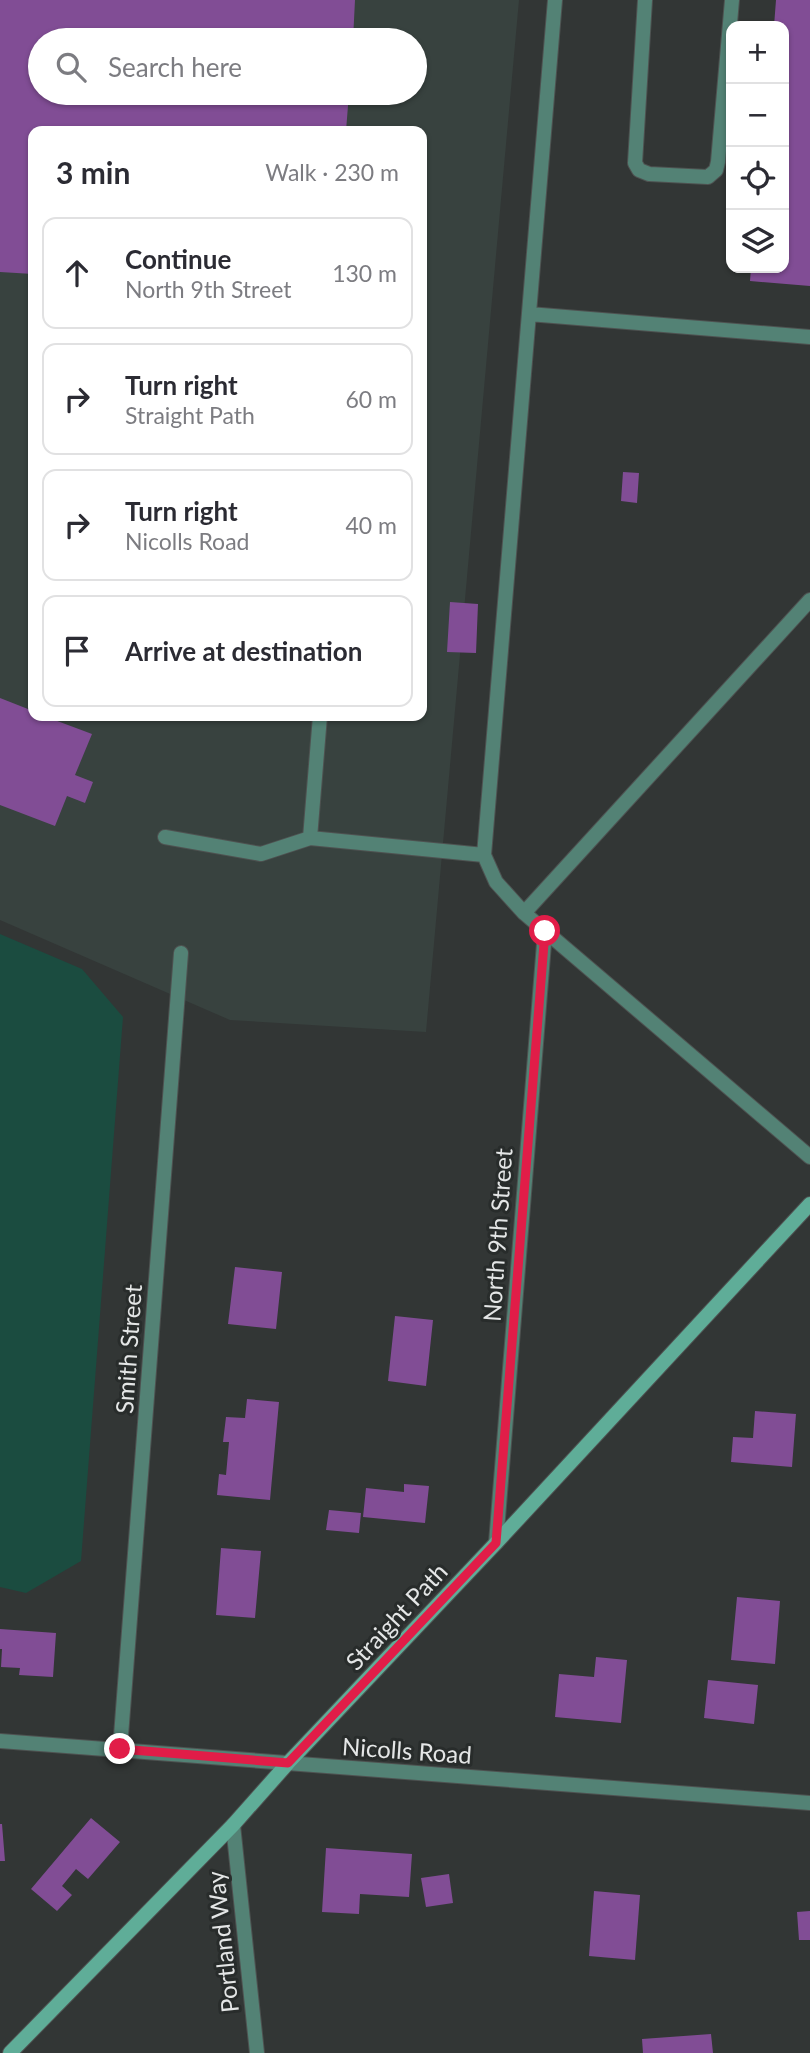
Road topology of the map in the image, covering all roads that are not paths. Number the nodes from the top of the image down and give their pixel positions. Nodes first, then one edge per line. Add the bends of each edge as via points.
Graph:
1 (555, 0) edge
2 (645, 0) edge
3 (732, 0) edge
4 (529, 314) junction
5 (810, 337) edge
6 (810, 600) edge
7 (320, 721) edge
8 (165, 837) dead end
9 (310, 838) junction
10 (484, 855) junction
11 (524, 913) junction
12 (545, 931) junction
13 (181, 953) dead end
14 (810, 1157) edge
15 (810, 1204) edge
16 (496, 1543) junction
17 (0, 1741) edge
18 (120, 1749) junction
19 (288, 1763) junction
20 (810, 1802) edge
21 (233, 1825) junction
22 (10, 2053) edge
23 (257, 2053) edge

1 - 4 street
2 - 3 street via 635,163 649,174 708,177 719,162
4 - 5 street
4 - 10 street
6 - 11 street
7 - 9 street
8 - 9 street via 261,854
9 - 10 street
10 - 11 street via 496,882
11 - 12 street
12 - 14 street
12 - 16 street, North 9th Street
13 - 18 street, Smith Street
15 - 16 main road, Straight Path
16 - 19 main road, Straight Path
17 - 18 street, Nicolls Road
18 - 19 street, Nicolls Road
19 - 20 street, Nicolls Road
19 - 21 main road, Straight Path
21 - 22 main road, Straight Path
21 - 23 street, Portland Way

